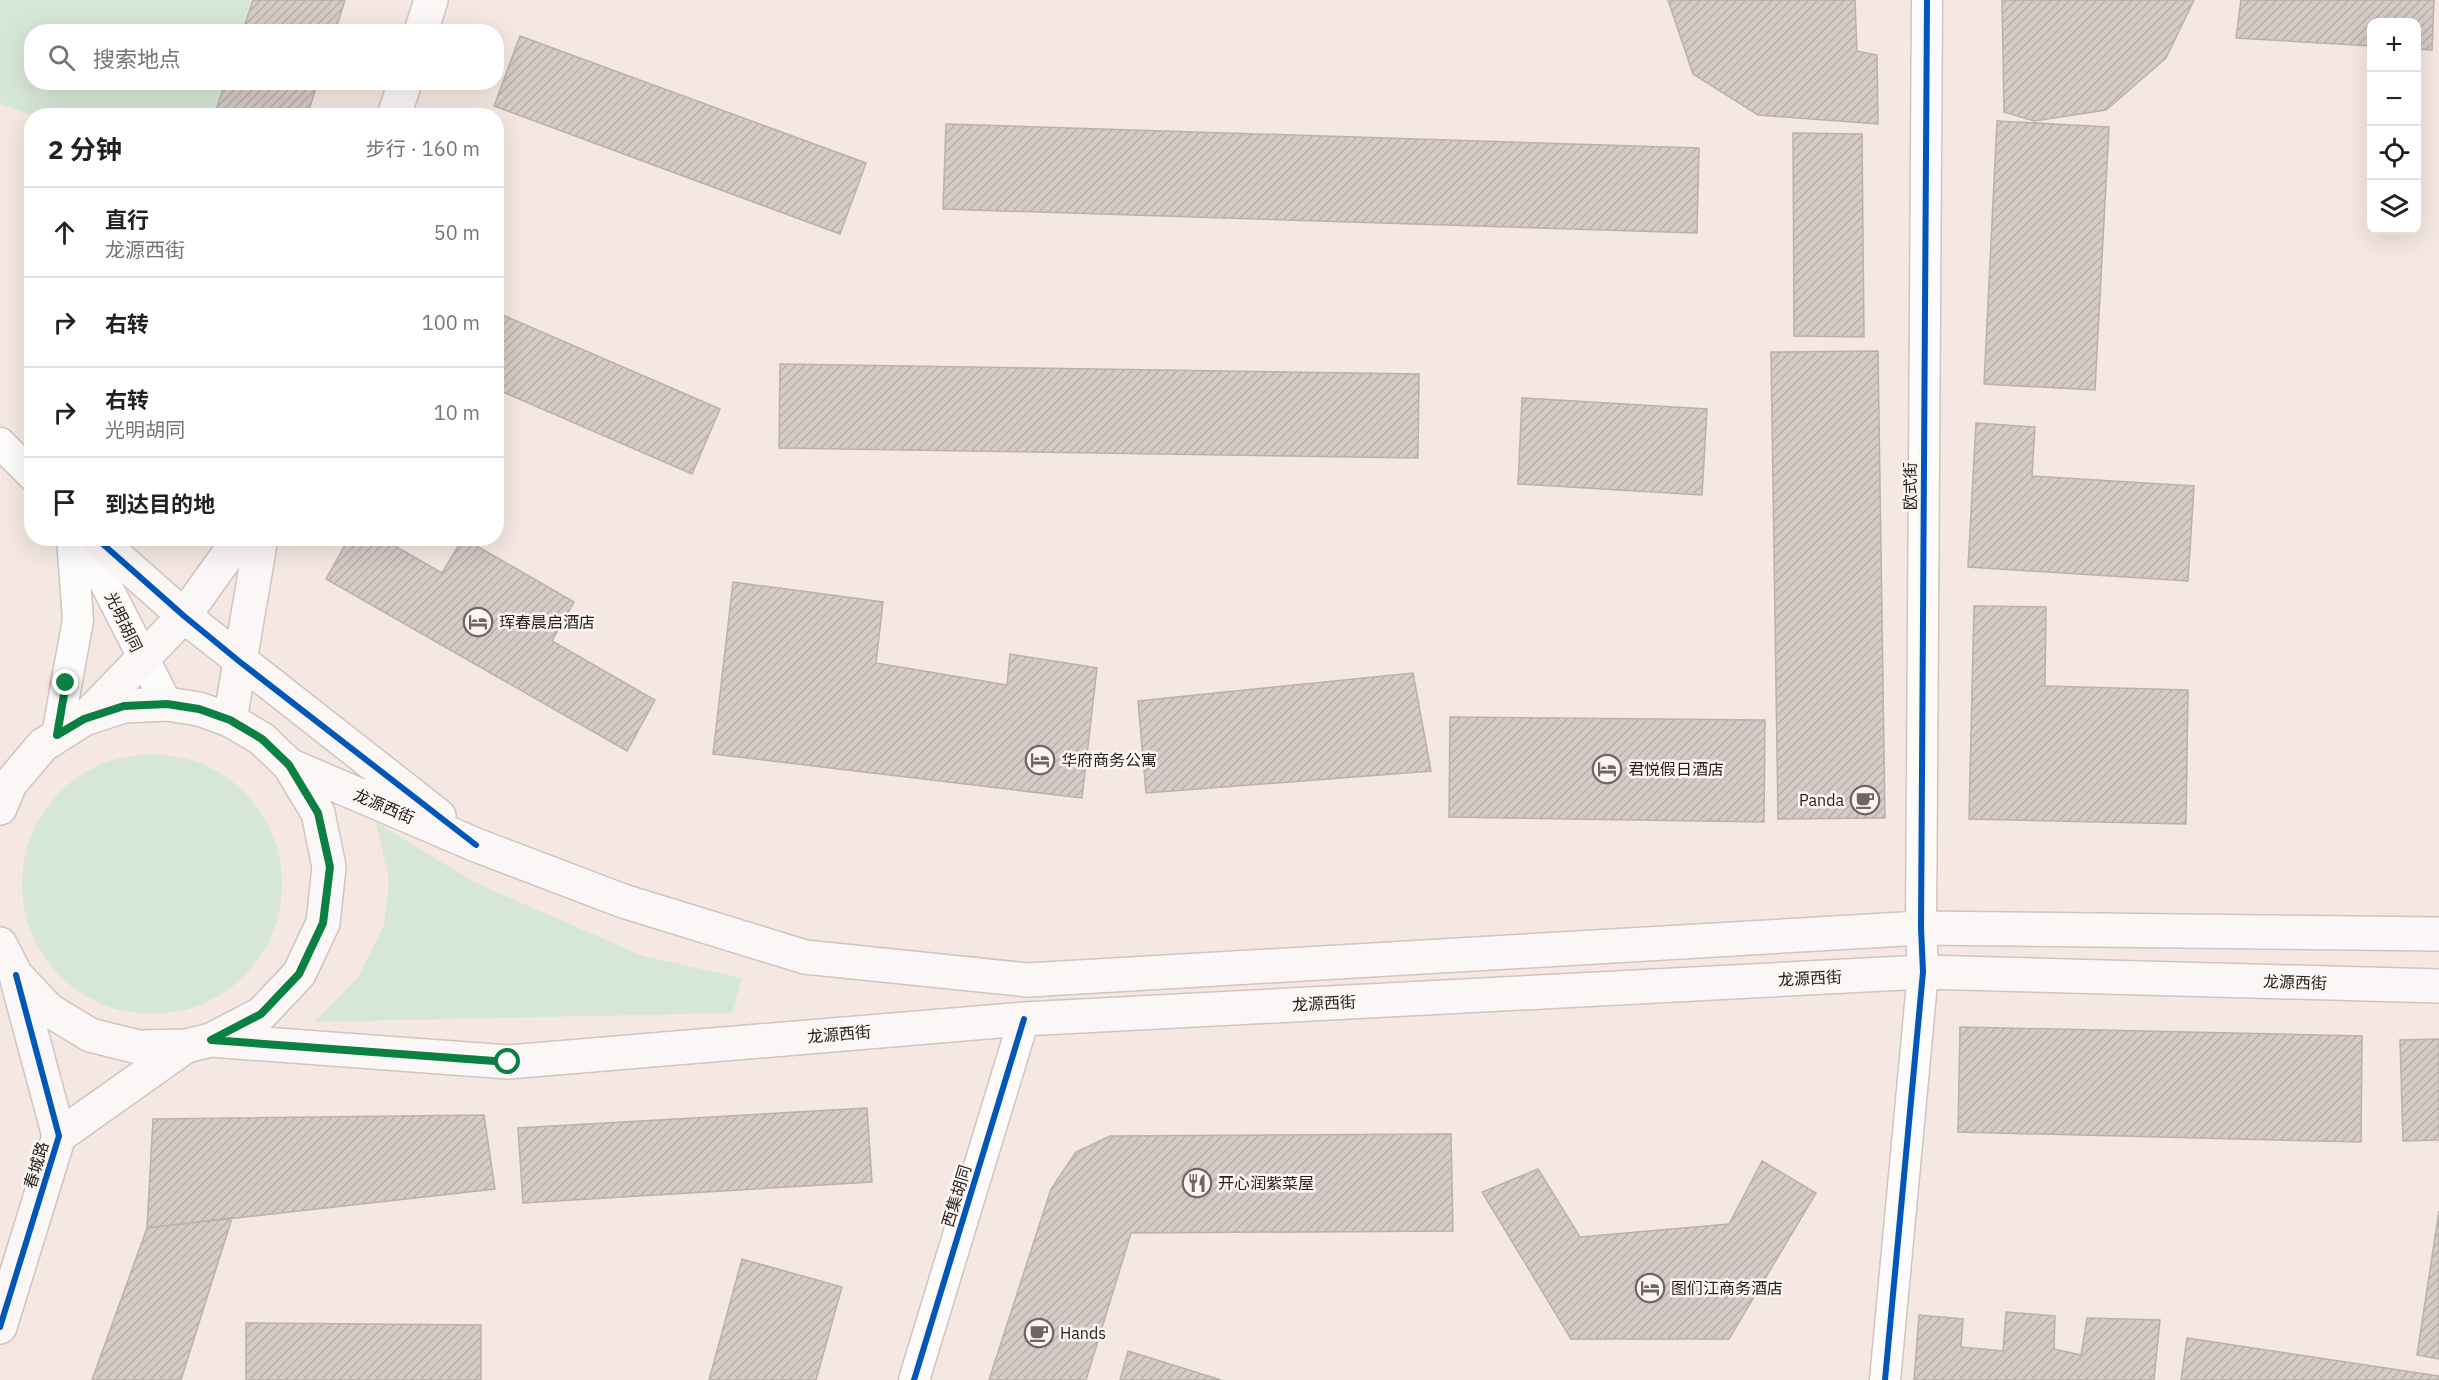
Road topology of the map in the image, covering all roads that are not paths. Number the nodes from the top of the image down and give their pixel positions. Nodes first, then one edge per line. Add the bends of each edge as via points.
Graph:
1 (431, 0) edge
2 (1927, 0) edge
3 (424, 24) edge
4 (402, 90) edge
5 (397, 108) edge
6 (0, 443) edge
7 (24, 467) edge
8 (73, 546) edge
9 (86, 546) edge
10 (105, 546) edge
11 (234, 546) edge
12 (260, 546) edge
13 (184, 616) junction
14 (142, 659) junction
15 (240, 662) junction
16 (167, 704) junction
17 (230, 720) junction
18 (61, 733) junction
19 (0, 757) edge
20 (289, 765) junction
21 (0, 808) edge
22 (476, 845) junction
23 (1921, 928) junction
24 (2439, 934) edge
25 (0, 944) edge
26 (1923, 972) junction
27 (16, 975) junction
28 (2439, 986) edge
29 (1024, 1019) junction
30 (199, 1043) junction
31 (59, 1136) junction
32 (0, 1327) edge
33 (914, 1380) edge
34 (1885, 1380) edge

1 - 3 main road
2 - 23 street, 欧式街
4 - 5 main road
6 - 7 street
8 - 18 street via 78,620
9 - 14 street, 光明胡同
10 - 13 main road
11 - 13 main road
12 - 15 main road
13 - 14 main road
13 - 15 main road
14 - 16 street, 光明胡同
14 - 18 main road
15 - 17 main road
15 - 22 main road
16 - 17 main road via 199,709
16 - 18 main road via 124,706
17 - 20 main road via 262,739
18 - 19 main road
18 - 21 main road via 10,784
20 - 22 main road, 龙源西街
20 - 30 main road, 春城路 via 318,813 330,867 323,923 299,974 261,1014
22 - 23 main road, 龙源西街 via 623,901 805,957 1028,980
23 - 24 main road, 龙源西街
23 - 26 street, 欧式街
25 - 27 main road
26 - 28 main road, 龙源西街
26 - 29 main road, 龙源西街
26 - 34 street, 欧式街
27 - 30 main road, 龙源西街 via 49,1010 90,1035 138,1047
27 - 31 main road, 春城路
29 - 30 main road, 龙源西街 via 508,1062
29 - 33 street, 西集胡同
30 - 31 main road, 春城路
31 - 32 main road, 春城路

